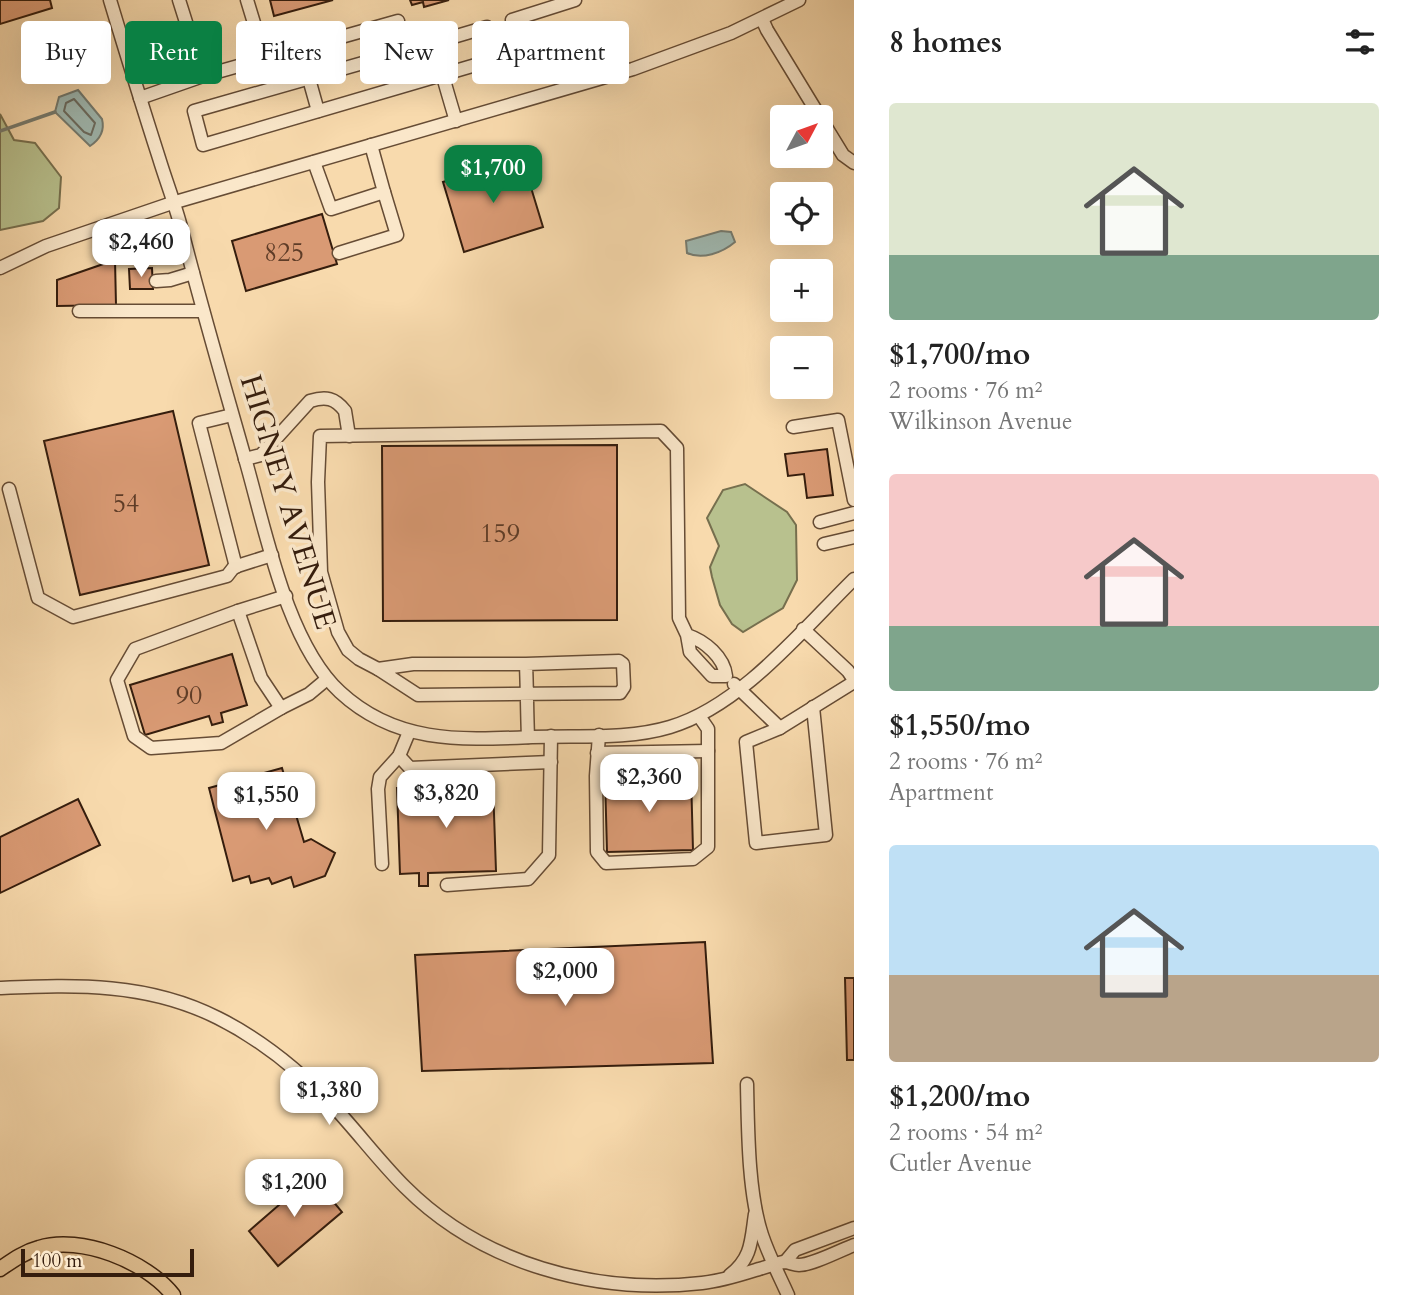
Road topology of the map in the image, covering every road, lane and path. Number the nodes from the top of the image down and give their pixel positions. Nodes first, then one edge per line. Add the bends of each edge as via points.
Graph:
1 (110, 0) edge
2 (179, 0) edge
3 (247, 0) edge
4 (575, 0) edge
5 (799, 0) edge
6 (762, 19) junction
7 (512, 20) dead end
8 (186, 21) edge
9 (253, 21) edge
10 (458, 36) edge
11 (458, 70) edge
12 (180, 84) edge
13 (291, 84) edge
14 (310, 84) edge
15 (411, 84) edge
16 (445, 84) edge
17 (140, 98) junction
18 (812, 105) edge
19 (318, 111) junction
20 (456, 121) junction
21 (833, 138) edge
22 (371, 145) junction
23 (314, 162) junction
24 (854, 163) edge
25 (384, 192) junction
26 (173, 203) junction
27 (339, 253) dead end
28 (0, 268) edge
29 (193, 273) junction
30 (156, 281) dead end
31 (79, 311) dead end
32 (203, 311) junction
33 (232, 415) junction
34 (793, 427) dead end
35 (349, 436) junction
36 (245, 459) junction
37 (9, 489) dead end
38 (854, 500) edge
39 (854, 513) edge
40 (820, 522) dead end
41 (854, 537) edge
42 (824, 544) dead end
43 (272, 555) junction
44 (236, 566) junction
45 (854, 579) edge
46 (286, 596) junction
47 (238, 611) junction
48 (803, 629) junction
49 (526, 664) junction
50 (378, 669) junction
51 (327, 679) junction
52 (854, 681) edge
53 (740, 689) junction
54 (527, 695) junction
55 (813, 707) junction
56 (281, 708) junction
57 (699, 716) junction
58 (780, 728) junction
59 (409, 732) junction
60 (599, 735) junction
61 (551, 736) junction
62 (528, 737) junction
63 (708, 751) junction
64 (597, 753) junction
65 (399, 756) junction
66 (551, 762) junction
67 (382, 864) dead end
68 (447, 885) dead end
69 (0, 988) edge
70 (747, 1084) dead end
71 (756, 1206) junction
72 (854, 1228) edge
73 (854, 1245) edge
74 (780, 1263) junction
75 (0, 1269) edge
76 (145, 1271) junction
77 (724, 1280) junction
78 (160, 1295) edge
79 (173, 1295) edge
80 (788, 1295) edge

1 - 17 street, HIGNEY AVENUE
2 - 8 street
3 - 9 street
4 - 7 street
5 - 6 street
6 - 18 street
6 - 20 street via 633,69
10 - 11 street via 487,27 496,59
12 - 17 street
13 - 19 street via 194,111 203,145
14 - 19 street
15 - 19 street
16 - 20 street
17 - 26 street, HIGNEY AVENUE
20 - 22 street
21 - 24 street
22 - 23 street
22 - 25 street
23 - 25 street via 331,209
23 - 26 street
25 - 27 street via 397,235
26 - 28 street via 46,246
26 - 29 street, HIGNEY AVENUE
29 - 30 street
29 - 32 street, HIGNEY AVENUE
31 - 32 street
32 - 33 street, HIGNEY AVENUE
33 - 36 street, HIGNEY AVENUE
33 - 44 street via 199,423
34 - 38 street via 838,420
35 - 36 street via 345,411 333,399 320,398 310,401 261,455
35 - 50 street via 320,436 321,572 338,632 348,650
35 - 53 street via 661,431 677,448 678,618 690,652 712,676 726,676
36 - 43 street, HIGNEY AVENUE
37 - 44 street via 37,598 73,617 227,576
39 - 40 street
41 - 42 street
43 - 44 street
43 - 46 street, HIGNEY AVENUE
45 - 48 street, HIGNEY AVENUE
46 - 47 street
46 - 51 street, HIGNEY AVENUE via 301,641
47 - 56 street via 261,678
47 - 56 street via 135,649 117,680 134,736 151,748 220,743
48 - 52 street
48 - 53 street, HIGNEY AVENUE
49 - 50 street via 413,664
49 - 54 street
49 - 54 street via 619,661 624,676 620,693
50 - 54 street via 418,695
51 - 56 street
51 - 59 street, HIGNEY AVENUE via 362,709
52 - 55 street
53 - 57 street, HIGNEY AVENUE
53 - 58 street
54 - 62 street
55 - 58 street
55 - 58 street via 826,835 756,843 746,743
57 - 60 street, HIGNEY AVENUE via 669,727
57 - 63 street via 708,729
59 - 62 street, HIGNEY AVENUE via 434,737
59 - 65 street
60 - 61 street, HIGNEY AVENUE
60 - 64 street
61 - 62 street, HIGNEY AVENUE
61 - 66 street
63 - 64 street
63 - 64 street via 708,848 693,859 606,863 597,852
65 - 66 street via 410,768
65 - 67 street via 380,777 378,789
66 - 68 street via 549,855 528,879
69 - 77 street via 84,985 122,989 215,1016 291,1066 444,1222 517,1260 556,1275 637,1287
70 - 71 street
71 - 74 street via 762,1233
71 - 77 street via 750,1250
72 - 74 street via 794,1250
73 - 74 street via 801,1265
74 - 77 street
74 - 80 street
75 - 76 main road via 41,1247 76,1245 124,1259
76 - 78 main road
76 - 79 main road

